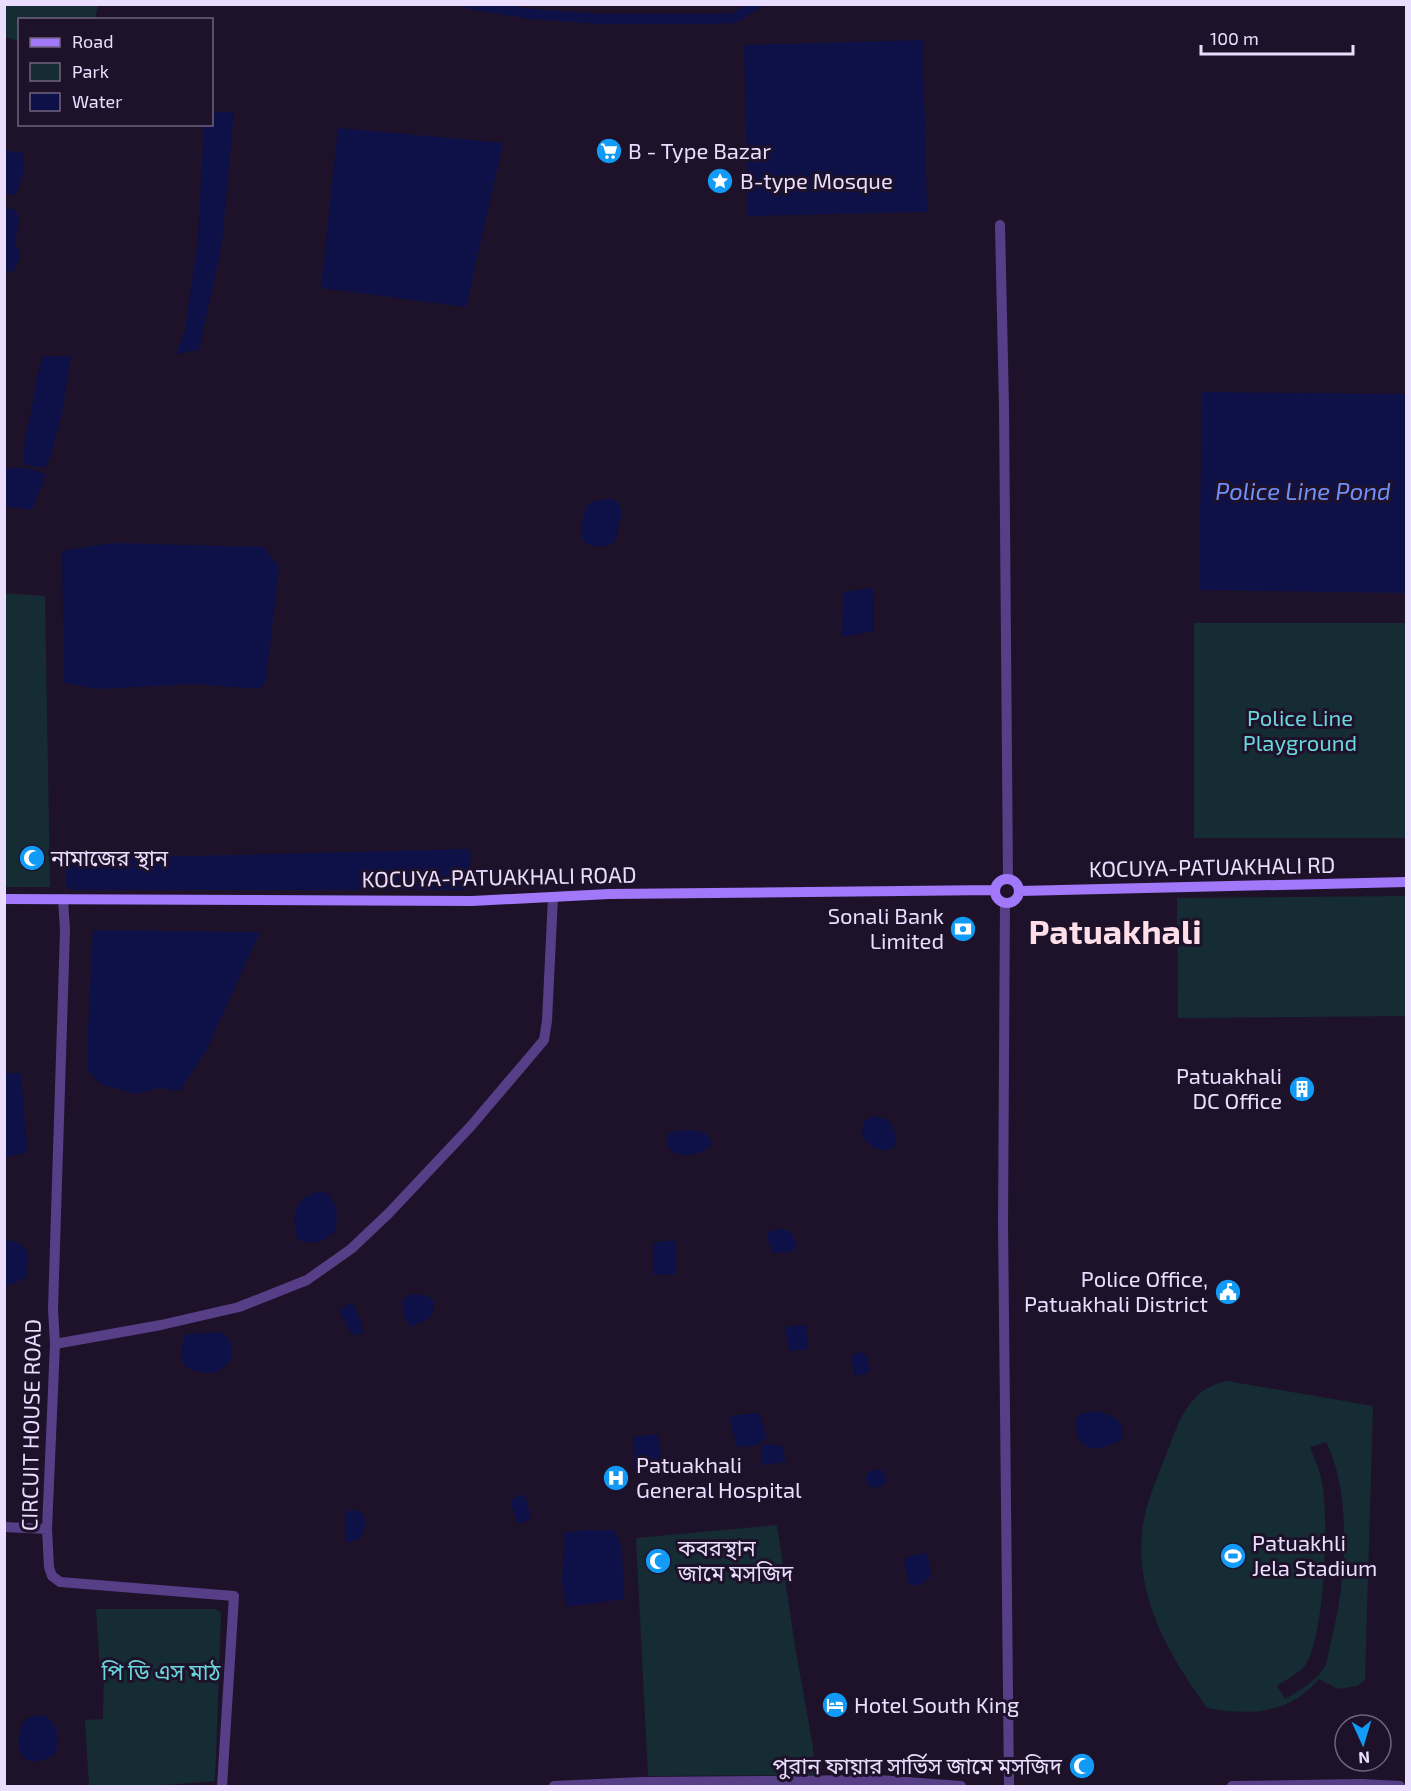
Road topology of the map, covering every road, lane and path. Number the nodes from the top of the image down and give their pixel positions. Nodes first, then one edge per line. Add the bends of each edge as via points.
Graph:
1 (1000, 225) dead end
2 (1008, 879) junction
3 (1407, 882) edge
4 (995, 890) junction
5 (1019, 891) junction
6 (553, 897) junction
7 (4, 899) edge
8 (63, 899) junction
9 (1005, 903) junction
10 (55, 1344) junction
11 (4, 1527) edge
12 (47, 1529) junction
13 (222, 1786) edge
14 (554, 1786) edge
15 (961, 1786) edge
16 (1009, 1786) edge
17 (1232, 1786) edge
18 (1400, 1786) edge

1 - 2 street
2 - 4 main road via 1002,880
2 - 5 main road
3 - 5 main road, KOCUYA-PATUAKHALI RD
4 - 6 main road, KOCUYA-PATUAKHALI ROAD
4 - 9 main road
5 - 9 main road via 1012,902
6 - 8 main road, KOCUYA-PATUAKHALI ROAD via 472,901
6 - 10 street via 544,1040 471,1126 351,1249 307,1280 239,1307
7 - 8 main road, KOCUYA-PATUAKHALI ROAD
8 - 10 street, CIRCUIT HOUSE ROAD
9 - 16 street via 1003,1222
10 - 12 street, CIRCUIT HOUSE ROAD
11 - 12 street
12 - 13 street, CIRCUIT HOUSE ROAD via 49,1567 60,1582 234,1596
14 - 15 street via 868,1780
17 - 18 street

